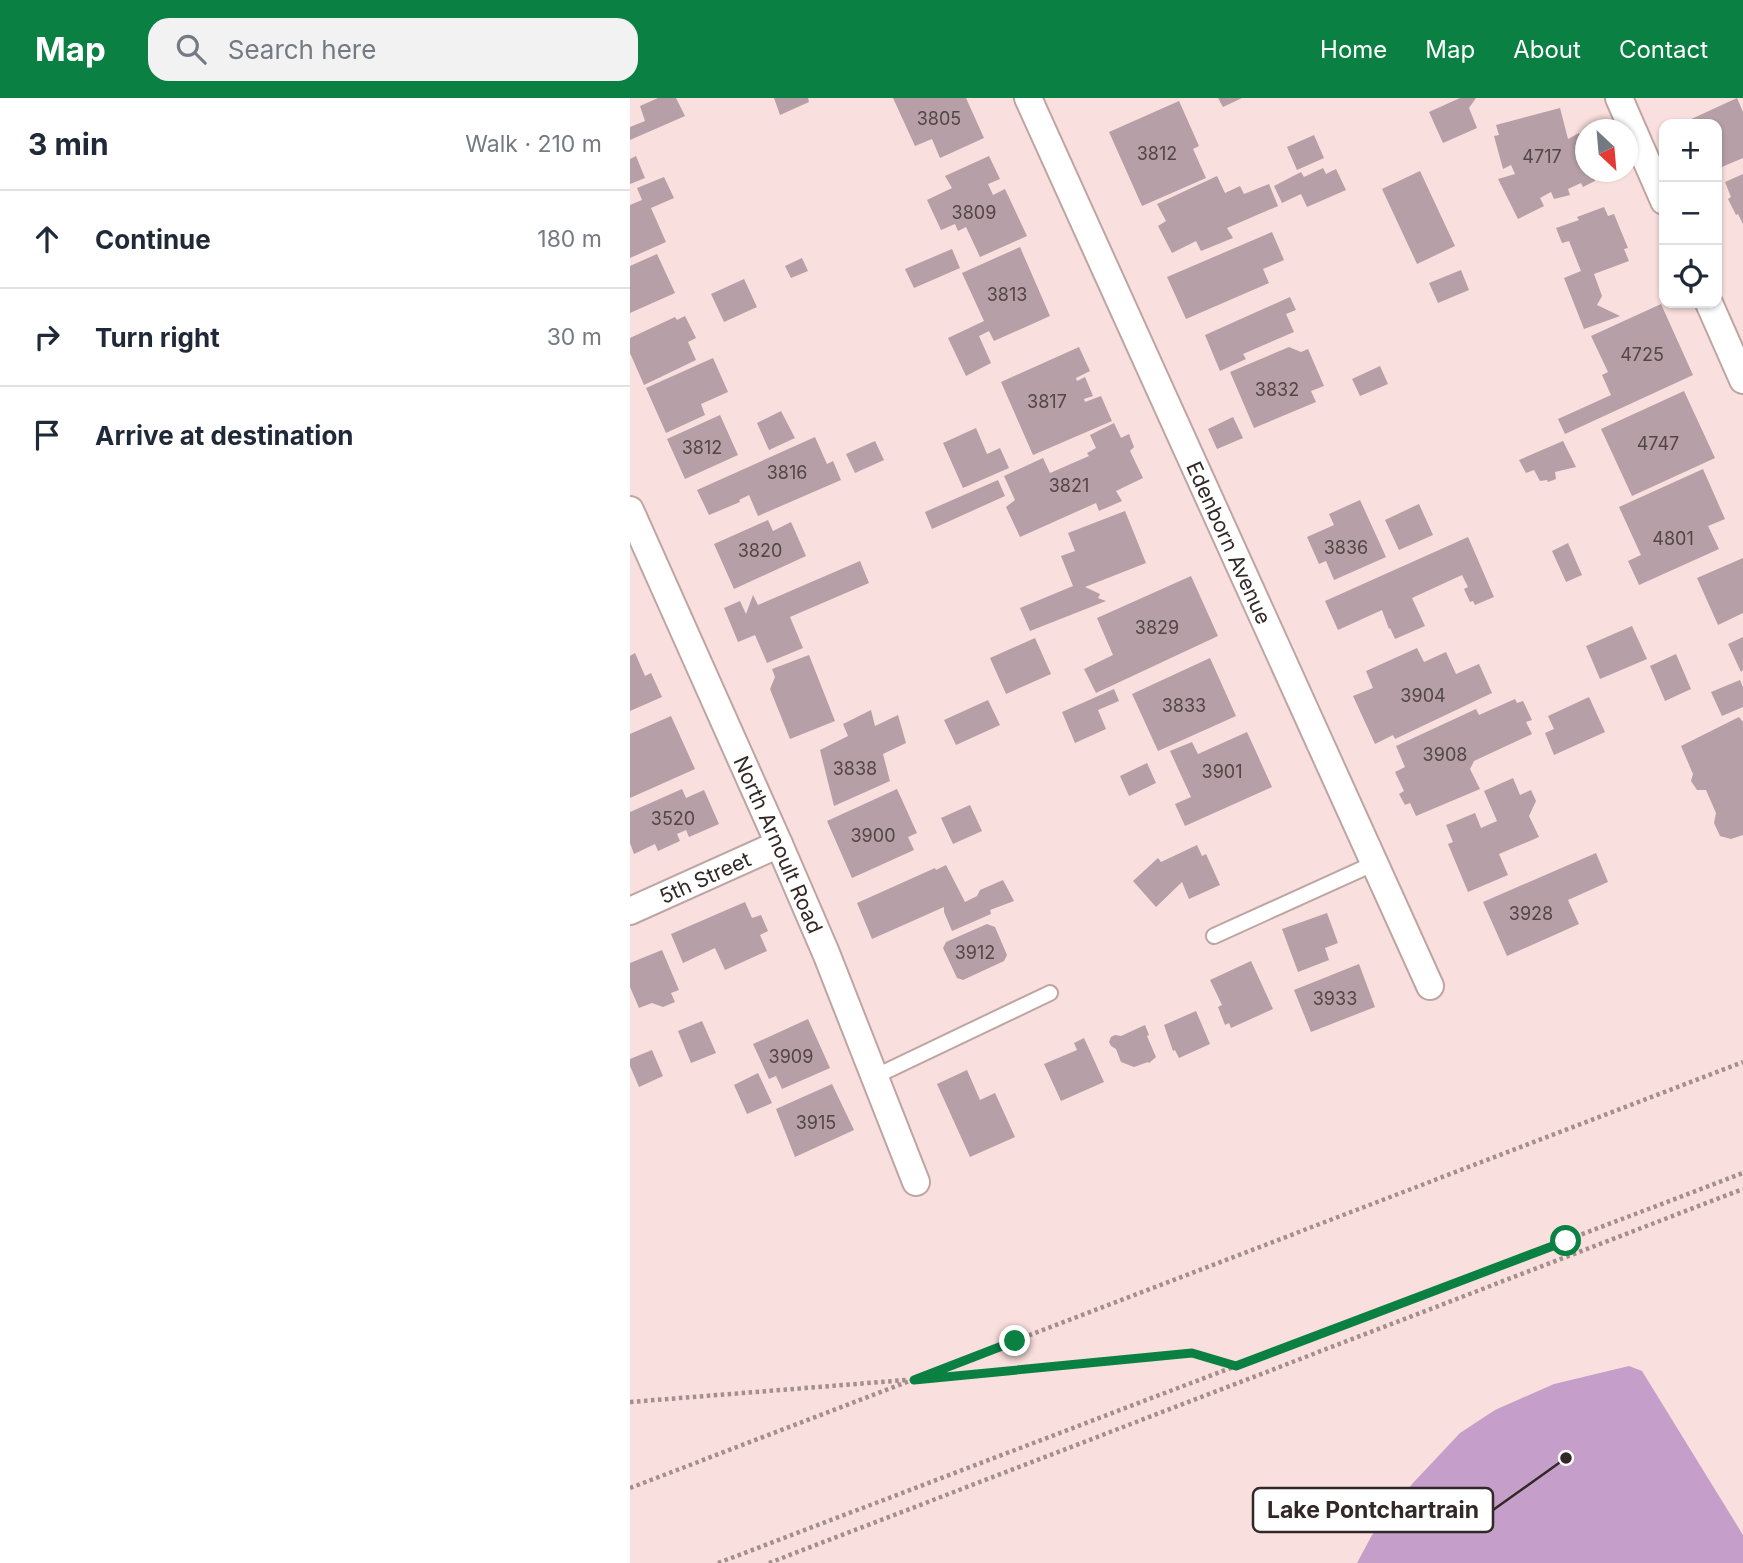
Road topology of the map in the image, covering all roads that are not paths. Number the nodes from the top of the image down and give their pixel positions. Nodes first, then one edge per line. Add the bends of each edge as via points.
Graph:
1 (1028, 98) edge
2 (1619, 98) edge
3 (1659, 190) edge
4 (1711, 308) edge
5 (1743, 380) edge
6 (630, 510) edge
7 (637, 546) edge
8 (779, 844) junction
9 (1375, 863) junction
10 (630, 911) edge
11 (1214, 936) dead end
12 (1430, 986) dead end
13 (1051, 993) dead end
14 (874, 1077) junction
15 (916, 1182) dead end

1 - 9 street, Edenborn Avenue
2 - 3 street
4 - 5 street
6 - 7 street, North Arnoult Road
7 - 8 street, North Arnoult Road
8 - 10 street, 5th Street
8 - 14 street, North Arnoult Road
9 - 11 lane
9 - 12 street, Edenborn Avenue
13 - 14 lane
14 - 15 street, North Arnoult Road

